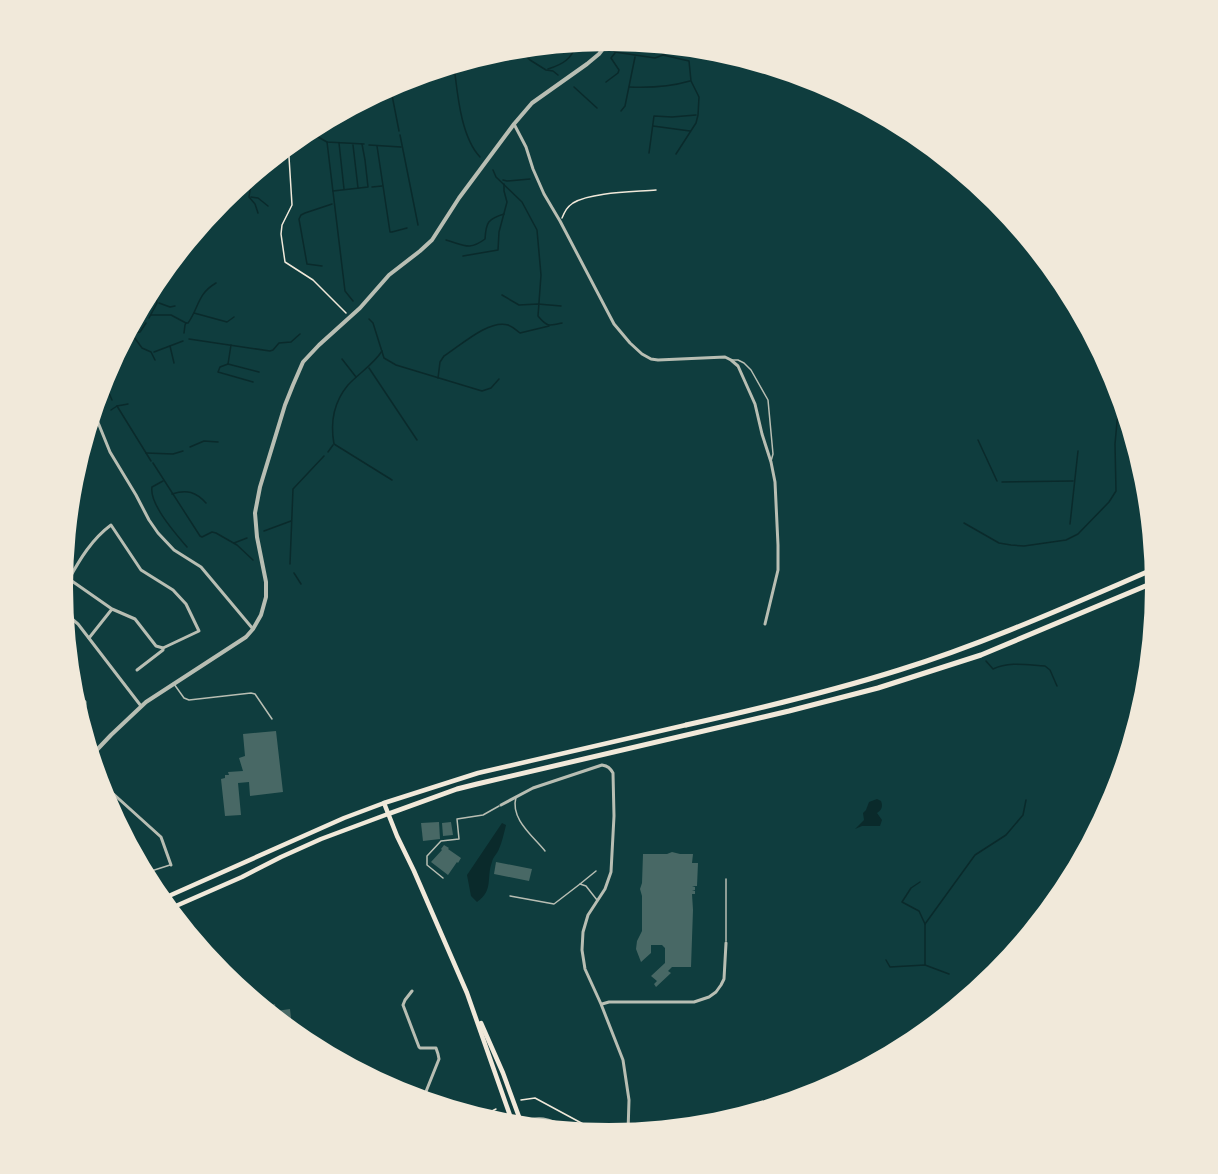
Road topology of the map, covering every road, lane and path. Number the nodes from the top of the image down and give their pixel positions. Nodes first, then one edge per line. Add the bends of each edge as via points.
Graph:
1 (601, 51) edge
2 (514, 124) junction
3 (289, 158) edge
4 (656, 189) dead end
5 (560, 221) junction
6 (351, 318) junction
7 (731, 360) junction
8 (98, 423) edge
9 (771, 462) junction
10 (73, 571) edge
11 (1145, 573) edge
12 (73, 582) edge
13 (1145, 586) edge
14 (112, 609) junction
15 (74, 620) edge
16 (765, 624) dead end
17 (253, 629) junction
18 (89, 638) junction
19 (163, 648) junction
20 (137, 670) dead end
21 (173, 684) junction
22 (141, 706) junction
23 (272, 719) dead end
24 (686, 725) joint
25 (98, 750) edge
26 (116, 796) edge
27 (516, 796) junction
28 (384, 803) junction
29 (501, 805) joint
30 (388, 814) junction
31 (545, 851) dead end
32 (171, 865) joint
33 (154, 870) edge
34 (596, 871) dead end
35 (443, 878) dead end
36 (726, 879) dead end
37 (580, 884) junction
38 (171, 895) edge
39 (510, 896) dead end
40 (597, 900) junction
41 (178, 905) edge
42 (726, 943) joint
43 (412, 991) dead end
44 (601, 1005) junction
45 (425, 1090) edge
46 (521, 1100) dead end
47 (496, 1109) dead end
48 (493, 1110) edge
49 (515, 1115) edge
50 (580, 1122) edge
51 (628, 1122) edge

1 - 2 street via 532,103
2 - 5 street
2 - 6 street via 432,240 389,275
3 - 6 path via 292,205 281,234 285,262 313,280
4 - 5 path via 581,200 566,209
5 - 7 street via 614,324 642,354 658,360
6 - 17 street via 303,362 266,462 255,513 266,597
7 - 9 street via 742,373 755,404
7 - 9 lane via 738,360 751,370 768,400
8 - 17 street via 110,452 158,533 174,550 201,567
9 - 16 street via 778,570
10 - 19 street via 99,534 111,525 141,570 173,590 186,604 199,631
11 - 24 highway via 1032,621 901,669 785,703
12 - 14 street
13 - 30 highway via 981,655 879,688 499,778
14 - 18 street
14 - 19 street via 135,619 156,646
15 - 18 street
17 - 21 street
18 - 22 street
19 - 20 street
21 - 22 street
21 - 23 lane via 189,700 255,694
22 - 25 street
24 - 28 main road via 478,773
26 - 32 street via 161,837
27 - 29 street
27 - 31 lane via 514,810 518,818
27 - 40 street via 602,765 610,768 614,801 611,872
28 - 30 main road
28 - 38 main road
29 - 35 lane via 483,815 458,819 459,839 441,841 427,856 427,865
30 - 41 main road via 321,839
30 - 49 main road via 503,1073
32 - 33 lane
34 - 37 lane
36 - 42 lane
37 - 39 lane via 554,904
37 - 40 lane
40 - 44 street via 588,915 582,950 585,969
42 - 44 street via 724,979 709,997 694,1002
43 - 45 street via 403,1005 420,1048 436,1048 438,1054
44 - 51 street via 624,1060
46 - 50 path via 535,1098
47 - 48 path

